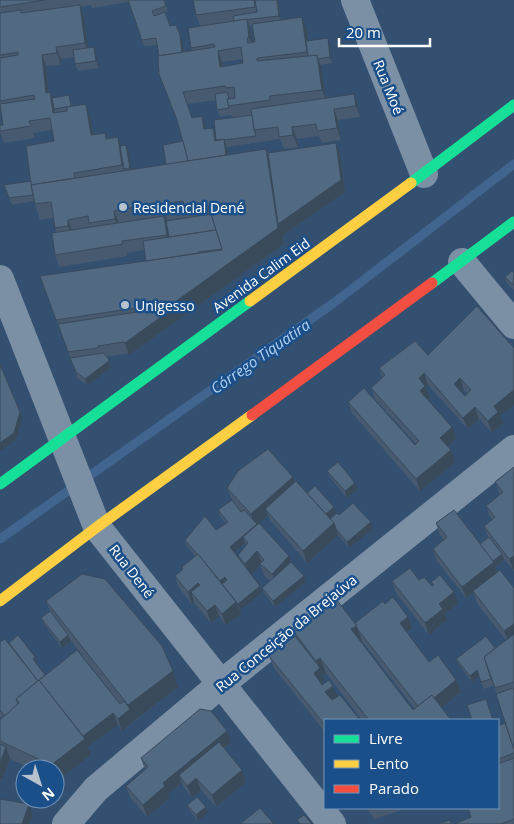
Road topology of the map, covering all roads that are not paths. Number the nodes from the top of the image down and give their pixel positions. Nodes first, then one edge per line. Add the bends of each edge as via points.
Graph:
1 (355, 0) edge
2 (514, 105) edge
3 (424, 174) junction
4 (514, 222) edge
5 (462, 262) junction
6 (1, 286) edge
7 (514, 325) edge
8 (514, 449) edge
9 (67, 450) junction
10 (0, 484) edge
11 (92, 514) junction
12 (0, 601) edge
13 (221, 684) junction
14 (66, 824) edge
15 (332, 824) edge

1 - 3 street, Rua Moé
2 - 3 main road, Avenida Calim Eid
3 - 9 main road, Avenida Calim Eid
4 - 5 main road
5 - 7 street
5 - 11 main road
6 - 9 street, Rua Dené
8 - 13 street, Rua Conceição da Brejaúva
9 - 10 main road, Avenida Calim Eid
9 - 11 street, Rua Dené
11 - 12 main road
11 - 13 street, Rua Dené
13 - 14 street, Rua Conceição da Brejaúva via 96,789
13 - 15 street, Rua Dené

